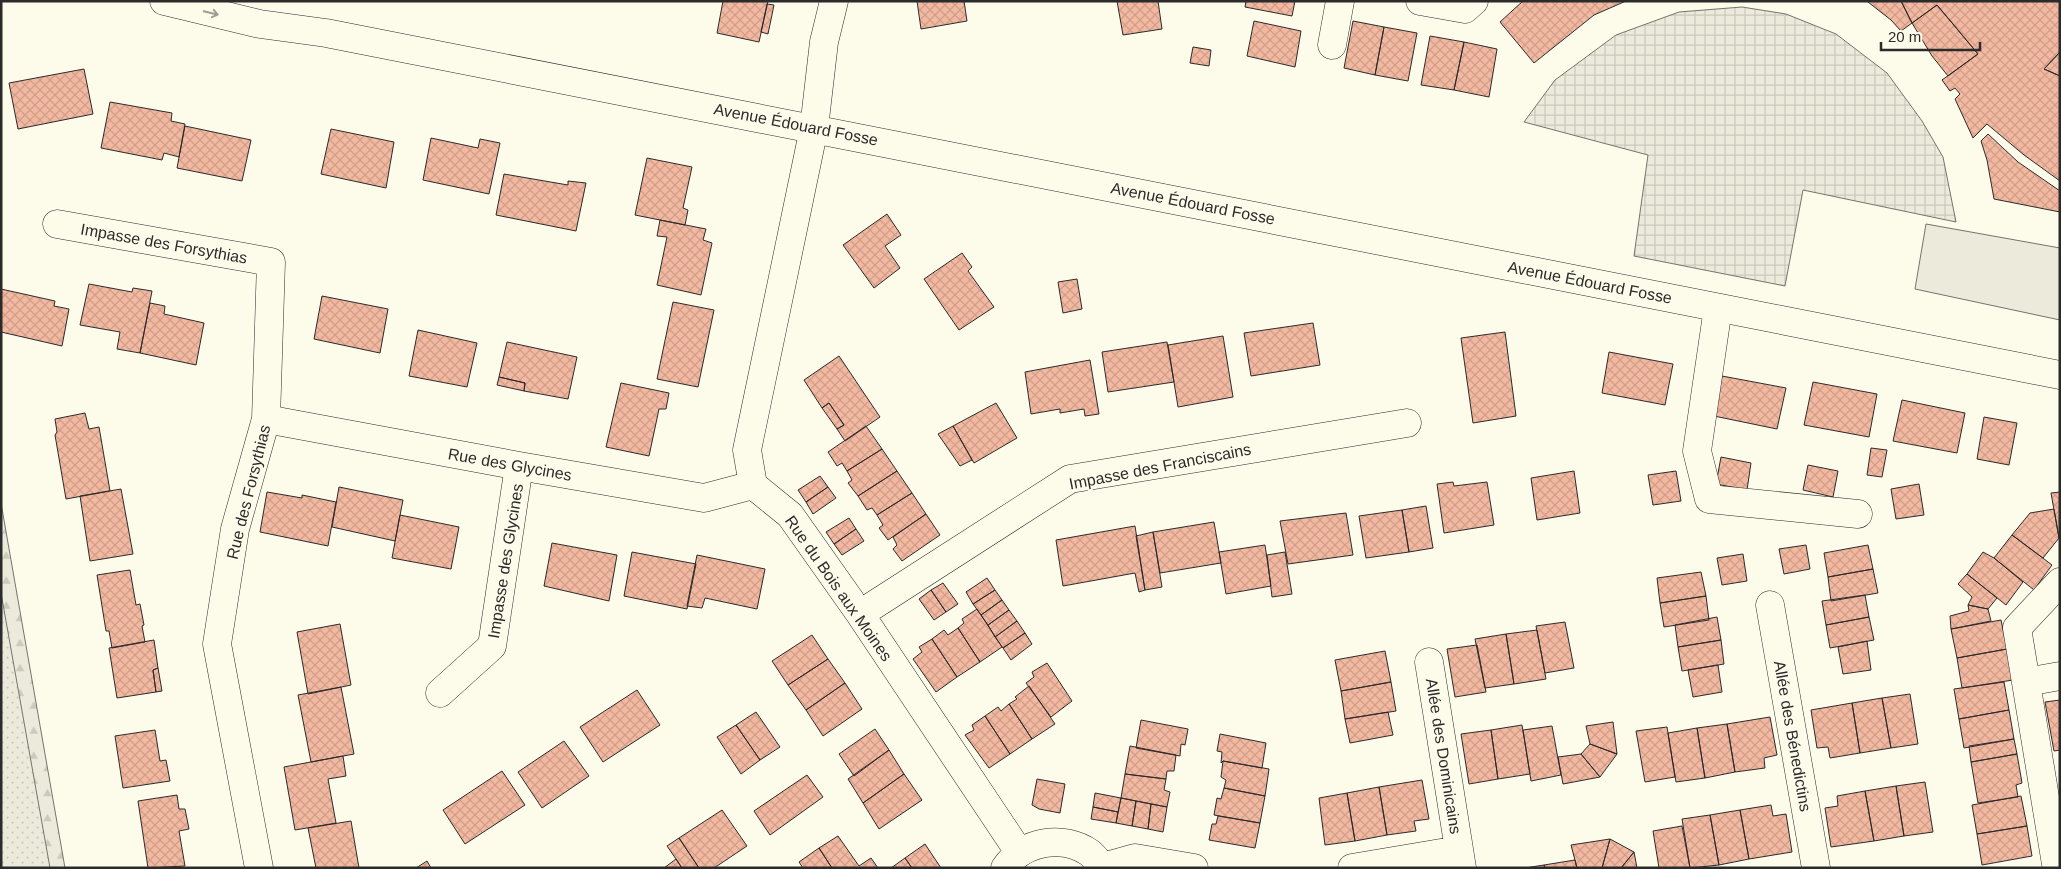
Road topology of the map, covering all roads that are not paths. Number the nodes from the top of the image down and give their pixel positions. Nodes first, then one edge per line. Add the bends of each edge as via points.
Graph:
1 (164, 1) edge
2 (232, 1) edge
3 (834, 1) edge
4 (1340, 1) edge
5 (1420, 1) edge
6 (1474, 1) edge
7 (326, 32) junction
8 (1332, 45) dead end
9 (814, 128) junction
10 (57, 224) dead end
11 (271, 262) joint
12 (1718, 308) junction
13 (2060, 375) edge
14 (266, 419) junction
15 (1407, 423) dead end
16 (519, 466) junction
17 (753, 484) junction
18 (1858, 514) dead end
19 (2060, 582) edge
20 (1770, 605) dead end
21 (860, 614) junction
22 (1429, 662) dead end
23 (2060, 676) edge
24 (2026, 682) junction
25 (440, 693) dead end
26 (1460, 859) edge
27 (1012, 860) edge
28 (2056, 864) dead end
29 (259, 868) edge
30 (1103, 868) edge
31 (1194, 868) edge
32 (1352, 868) edge
33 (1816, 868) edge

1 -> 7 street, Avenue Édouard Fosse via 260,24
2 - 7 street, Avenue Édouard Fosse
3 - 9 street via 824,42
4 - 8 street
5 - 6 street via 1465,10
7 - 9 street, Avenue Édouard Fosse
9 - 12 street, Avenue Édouard Fosse
9 - 17 street via 747,450
10 - 11 street, Impasse des Forsythias
11 - 14 street, Rue des Forsythias
12 - 13 street, Avenue Édouard Fosse
12 - 18 street via 1697,451 1709,499
14 - 16 street, Rue des Glycines
14 - 29 street, Rue des Forsythias via 235,529 217,644
15 - 21 street, Impasse des Franciscains via 1070,479
16 - 17 street, Rue des Glycines via 704,498
16 - 25 street, Impasse des Glycines via 492,646
17 - 21 street, Rue du Bois aux Moines via 790,515
19 - 24 street via 2017,628
20 - 33 street, Allée des Bénedictins
21 - 27 street, Rue du Bois aux Moines
22 - 26 street, Allée des Dominicains
23 - 24 street
24 - 28 street
26 - 32 street, Allée des Dominicains
27 - 30 street via 1036,845 1055,842 1073,845 1090,854
30 - 31 street via 1135,858

